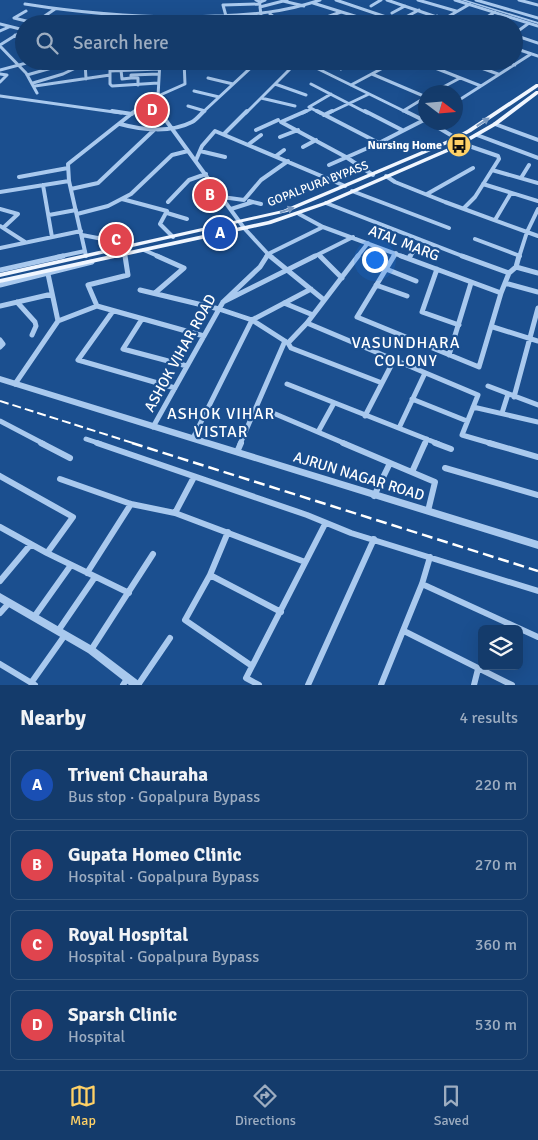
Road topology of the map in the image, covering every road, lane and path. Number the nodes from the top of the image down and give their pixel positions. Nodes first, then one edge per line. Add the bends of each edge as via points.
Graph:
1 (230, 0) edge
2 (256, 0) edge
3 (265, 0) edge
4 (285, 0) edge
5 (320, 0) edge
6 (336, 0) edge
7 (382, 0) edge
8 (387, 0) edge
9 (418, 0) edge
10 (455, 0) edge
11 (463, 0) edge
12 (476, 0) edge
13 (519, 0) edge
14 (471, 2) edge
15 (40, 3) dead end
16 (313, 3) junction
17 (25, 4) dead end
18 (241, 4) junction
19 (260, 4) junction
20 (538, 5) edge
21 (35, 6) junction
22 (304, 6) junction
23 (371, 6) dead end
24 (405, 6) junction
25 (55, 9) junction
26 (419, 10) junction
27 (26, 11) dead end
28 (456, 11) junction
29 (341, 12) junction
30 (495, 12) junction
31 (392, 13) dead end
32 (270, 14) joint
33 (19, 15) edge
34 (46, 15) edge
35 (104, 15) edge
36 (226, 15) edge
37 (241, 15) edge
38 (254, 15) edge
39 (261, 15) junction
40 (334, 15) edge
41 (351, 15) edge
42 (380, 15) edge
43 (410, 15) edge
44 (434, 15) edge
45 (450, 15) edge
46 (490, 15) edge
47 (504, 15) edge
48 (512, 15) edge
49 (516, 15) edge
50 (7, 16) dead end
51 (523, 17) edge
52 (14, 18) edge
53 (523, 18) edge
54 (523, 21) edge
55 (529, 23) junction
56 (538, 23) edge
57 (1, 25) edge
58 (9, 26) junction
59 (523, 27) edge
60 (15, 28) edge
61 (0, 31) edge
62 (15, 35) edge
63 (523, 37) edge
64 (538, 43) edge
65 (0, 46) edge
66 (523, 51) edge
67 (531, 54) junction
68 (538, 56) edge
69 (523, 59) edge
70 (15, 60) edge
71 (15, 68) edge
72 (24, 70) edge
73 (43, 70) edge
74 (70, 70) edge
75 (85, 70) edge
76 (121, 70) junction
77 (132, 70) joint
78 (184, 70) edge
79 (248, 70) edge
80 (290, 70) edge
81 (320, 70) edge
82 (380, 70) edge
83 (441, 70) edge
84 (487, 70) edge
85 (505, 70) edge
86 (159, 71) junction
87 (0, 72) edge
88 (110, 73) junction
89 (372, 74) junction
90 (498, 74) junction
91 (27, 75) junction
92 (131, 78) junction
93 (208, 78) dead end
94 (460, 78) junction
95 (86, 79) junction
96 (0, 82) edge
97 (158, 83) junction
98 (233, 84) junction
99 (275, 84) junction
100 (312, 84) dead end
101 (34, 85) junction
102 (138, 85) junction
103 (351, 85) junction
104 (447, 85) edge
105 (538, 85) edge
106 (481, 86) junction
107 (194, 91) dead end
108 (538, 92) edge
109 (38, 93) dead end
110 (158, 94) junction
111 (331, 94) junction
112 (369, 94) junction
113 (418, 94) edge
114 (306, 95) dead end
115 (0, 96) edge
116 (219, 97) junction
117 (261, 98) junction
118 (463, 98) edge
119 (418, 102) edge
120 (349, 104) junction
121 (188, 106) dead end
122 (295, 106) dead end
123 (311, 109) junction
124 (205, 111) junction
125 (403, 111) junction
126 (132, 114) junction
127 (324, 115) junction
128 (418, 118) edge
129 (278, 121) junction
130 (120, 124) junction
131 (418, 124) edge
132 (495, 124) junction
133 (172, 128) junction
134 (155, 129) junction
135 (256, 130) dead end
136 (298, 130) junction
137 (402, 130) junction
138 (442, 130) edge
139 (224, 134) junction
140 (261, 135) dead end
141 (477, 135) junction
142 (280, 137) dead end
143 (457, 138) junction
144 (537, 139) edge
145 (316, 140) junction
146 (464, 142) junction
147 (379, 143) junction
148 (249, 144) junction
149 (303, 147) dead end
150 (188, 150) junction
151 (284, 150) dead end
152 (200, 151) junction
153 (276, 156) junction
154 (225, 157) dead end
155 (346, 157) junction
156 (538, 158) edge
157 (196, 160) junction
158 (288, 161) junction
159 (328, 165) dead end
160 (528, 165) dead end
161 (68, 168) junction
162 (473, 168) dead end
163 (492, 170) junction
164 (206, 174) junction
165 (372, 175) junction
166 (386, 176) junction
167 (19, 177) dead end
168 (521, 178) junction
169 (69, 181) junction
170 (538, 183) edge
171 (483, 184) junction
172 (44, 185) junction
173 (345, 186) junction
174 (71, 189) junction
175 (352, 191) junction
176 (0, 192) edge
177 (511, 193) junction
178 (427, 194) junction
179 (222, 197) junction
180 (122, 199) junction
181 (244, 200) junction
182 (538, 201) edge
183 (168, 202) dead end
184 (252, 202) junction
185 (326, 203) junction
186 (261, 204) dead end
187 (464, 208) junction
188 (0, 209) edge
189 (231, 209) junction
190 (538, 209) edge
191 (76, 212) junction
192 (166, 213) junction
193 (299, 214) junction
194 (48, 215) junction
195 (187, 219) dead end
196 (495, 220) junction
197 (242, 225) junction
198 (2, 227) edge
199 (323, 227) junction
200 (449, 228) dead end
201 (527, 232) junction
202 (81, 233) junction
203 (538, 236) edge
204 (52, 237) junction
205 (173, 237) junction
206 (353, 237) junction
207 (475, 239) dead end
208 (420, 241) junction
209 (25, 242) junction
210 (368, 243) junction
211 (0, 248) edge
212 (114, 250) junction
213 (144, 250) junction
214 (86, 253) junction
215 (396, 253) junction
216 (125, 254) junction
217 (268, 254) junction
218 (319, 255) junction
219 (520, 256) junction
220 (409, 258) junction
221 (95, 260) junction
222 (78, 261) junction
223 (516, 267) junction
224 (386, 269) junction
225 (438, 269) junction
226 (0, 270) edge
227 (289, 270) junction
228 (538, 273) edge
229 (48, 274) junction
230 (509, 274) junction
231 (0, 275) edge
232 (342, 278) junction
233 (416, 281) dead end
234 (0, 283) edge
235 (471, 283) junction
236 (505, 283) junction
237 (376, 285) junction
238 (140, 290) dead end
239 (311, 290) junction
240 (538, 292) edge
241 (155, 293) junction
242 (501, 293) junction
243 (52, 294) junction
244 (407, 296) dead end
245 (324, 300) junction
246 (17, 302) junction
247 (223, 302) junction
248 (284, 303) junction
249 (0, 306) edge
250 (97, 306) junction
251 (538, 308) edge
252 (219, 309) junction
253 (113, 311) junction
254 (313, 315) junction
255 (142, 319) junction
256 (252, 320) junction
257 (58, 321) junction
258 (307, 323) junction
259 (460, 325) junction
260 (492, 327) junction
261 (32, 336) dead end
262 (204, 336) junction
263 (531, 338) junction
264 (0, 340) edge
265 (538, 341) edge
266 (286, 342) junction
267 (0, 347) edge
268 (449, 355) junction
269 (394, 360) junction
270 (188, 366) junction
271 (425, 373) junction
272 (0, 379) edge
273 (15, 384) junction
274 (287, 384) dead end
275 (382, 384) junction
276 (488, 386) dead end
277 (175, 388) junction
278 (508, 394) junction
279 (514, 397) junction
280 (412, 399) junction
281 (334, 403) junction
282 (538, 405) edge
283 (473, 407) junction
284 (273, 413) dead end
285 (502, 413) junction
286 (365, 416) junction
287 (0, 421) edge
288 (466, 421) junction
289 (538, 422) edge
290 (153, 427) junction
291 (399, 428) junction
292 (318, 432) junction
293 (193, 438) junction
294 (86, 439) dead end
295 (426, 439) junction
296 (451, 449) dead end
297 (538, 449) edge
298 (237, 452) junction
299 (538, 457) edge
300 (70, 458) dead end
301 (390, 463) junction
302 (445, 468) dead end
303 (412, 472) junction
304 (0, 476) edge
305 (194, 477) junction
306 (60, 479) dead end
307 (538, 495) edge
308 (374, 496) junction
309 (131, 504) junction
310 (428, 511) junction
311 (175, 514) junction
312 (325, 524) junction
313 (0, 527) edge
314 (228, 532) junction
315 (374, 540) junction
316 (31, 544) junction
317 (538, 545) edge
318 (47, 553) junction
319 (154, 554) dead end
320 (430, 557) junction
321 (306, 562) junction
322 (71, 565) junction
323 (87, 573) junction
324 (210, 575) junction
325 (95, 577) junction
326 (0, 581) edge
327 (422, 584) junction
328 (538, 591) edge
329 (129, 593) junction
330 (0, 597) edge
331 (9, 603) junction
332 (281, 612) junction
333 (0, 613) edge
334 (34, 617) junction
335 (404, 631) junction
336 (61, 633) junction
337 (538, 637) edge
338 (170, 638) dead end
339 (91, 650) junction
340 (0, 664) edge
341 (252, 666) junction
342 (478, 669) joint
343 (480, 670) edge
344 (128, 677) junction
345 (33, 684) edge
346 (383, 684) edge
347 (123, 685) edge
348 (138, 685) edge
349 (259, 685) edge
350 (308, 685) edge
351 (474, 685) edge
352 (512, 685) edge

1 - 18 street
2 - 19 street
3 - 19 street
4 - 19 street
4 - 22 street
5 - 16 street
6 - 42 street
7 - 23 street
8 - 24 street
9 - 28 street
10 - 14 street
11 - 14 street
12 - 49 street
13 - 20 street
14 - 28 street
14 - 30 street
14 - 48 street
15 - 21 street
16 - 22 street
16 - 29 street
17 - 21 street
18 - 19 street
18 - 36 street via 222,6
18 - 37 street
19 - 39 street
21 - 25 street
22 - 32 street
24 - 26 street
24 - 31 street
25 - 34 street
25 - 35 street
26 - 43 street
26 - 44 street
27 - 33 street
28 - 45 street
29 - 40 street
29 - 41 street
30 - 46 street
30 - 47 street
32 - 39 street
38 - 39 street
50 - 52 street
51 - 56 street
53 - 56 street
54 - 55 street
55 - 56 street
55 - 59 street
57 - 58 street
58 - 60 street
58 - 61 street
62 - 65 street
63 - 64 street
65 - 70 street
66 - 67 street
67 - 68 street
67 - 69 street
71 - 87 street
72 - 91 street
73 - 91 street
74 - 101 street
75 - 95 street
76 - 77 street
76 - 88 street
76 - 92 street via 122,79
77 - 86 street
78 - 110 street via 184,86
79 - 98 street
80 - 99 street
81 - 103 street
82 - 89 street
83 - 94 street
84 - 90 street
85 - 90 street
86 - 92 street via 131,75
86 - 97 street
87 - 96 street via 7,76
88 - 95 street
88 - 102 street via 112,86
89 - 103 street
89 - 113 street
90 - 106 street
91 - 101 street
92 - 102 street via 138,78
93 - 98 street
94 - 104 street
94 - 106 street
95 - 101 street
97 - 102 street
97 - 110 street
98 - 116 street
99 - 114 street
99 - 117 street
100 - 111 street
101 - 109 street
103 - 112 street
143 -> 105 main road, GOPALPURA BYPASS
106 - 118 street
107 - 116 street
108 - 132 main road, GOPALPURA BYPASS
110 - 126 street
110 - 133 street via 162,115
111 - 120 street
111 - 123 street via 309,107
112 - 120 street
112 - 125 street
115 - 126 street
116 - 124 street
117 - 122 street
117 - 139 street
119 - 125 street
120 - 127 street
120 - 137 street
121 - 124 street
123 - 127 street
123 - 129 street
124 - 133 street via 192,122
125 - 128 street
126 - 130 street
127 - 147 street
129 - 135 street
129 - 136 street
130 - 134 street
130 - 161 street via 68,164
131 - 137 street
132 - 141 main road, GOPALPURA BYPASS
132 - 144 street
133 - 134 street
133 - 150 street
134 - 174 street via 98,182
136 - 142 street
136 - 145 street
137 - 147 street
138 - 143 street
139 - 148 street
139 - 152 street via 215,131
140 - 148 street
141 - 146 main road, GOPALPURA BYPASS
141 - 156 street
143 - 146 street
143 - 165 main road, GOPALPURA BYPASS
145 - 149 street
145 - 155 street
146 - 163 street via 498,156
146 - 166 main road, GOPALPURA BYPASS
147 - 155 street
148 - 153 street
150 - 157 street
150 - 180 street via 172,155 132,194
151 - 153 street
152 - 154 street
152 - 157 street
153 - 158 street
155 - 159 street
155 - 165 street
157 - 164 street
158 - 173 street
158 - 181 street via 261,180
160 - 168 street
161 - 167 street
161 - 169 street
162 - 178 street
163 - 168 street
163 - 171 street
164 - 179 street
164 - 183 street via 189,180
165 - 173 main road, GOPALPURA BYPASS
166 - 175 main road, GOPALPURA BYPASS
166 - 178 street
168 - 170 street
169 - 172 street
169 - 174 street
171 - 177 street
171 - 187 street
172 - 176 street
172 - 194 street
197 -> 173 main road, GOPALPURA BYPASS
174 - 191 street
175 - 185 main road, GOPALPURA BYPASS
175 - 200 street
177 - 182 street
177 - 196 street
178 - 187 street
179 - 181 street
179 - 189 street
180 - 191 street via 108,206
180 - 192 street
181 - 184 street
184 - 186 street
184 - 189 street
185 - 193 main road, GOPALPURA BYPASS
185 - 208 street
187 - 196 street
188 - 198 street via 18,214
189 - 197 street
190 - 201 street
191 - 194 street
191 - 202 street
192 - 195 street
192 - 205 street via 160,224
193 - 197 main road, GOPALPURA BYPASS
193 - 199 street, ATAL MARG
194 - 204 street
196 - 201 street
197 - 205 main road, GOPALPURA BYPASS
197 - 213 main road, GOPALPURA BYPASS
197 - 217 street
198 - 209 street
199 - 206 street, ATAL MARG
199 - 217 street
201 - 203 street
201 - 219 street
202 - 204 street
202 - 212 street via 108,240
202 - 214 street
204 - 209 street
205 - 212 main road, GOPALPURA BYPASS
206 - 210 street, ATAL MARG
206 - 218 street
207 - 219 street
208 - 220 street
208 - 230 street
209 - 211 street
210 - 215 street, ATAL MARG
210 - 232 street
212 - 214 main road, GOPALPURA BYPASS
213 - 216 main road, GOPALPURA BYPASS
213 - 241 street via 184,268
214 - 222 main road, GOPALPURA BYPASS
214 - 226 street
215 - 220 street, ATAL MARG
215 - 224 street
216 - 221 main road, GOPALPURA BYPASS
216 - 250 street via 128,275 88,285
217 - 227 street
217 - 247 street, ASHOK VIHAR ROAD via 265,263 230,291
218 - 227 street
218 - 232 street
219 - 223 street
220 - 225 street, ATAL MARG
221 - 222 main road, GOPALPURA BYPASS
221 - 229 street
222 - 231 main road
222 - 234 main road
223 - 228 street
223 - 230 street
224 - 233 street
224 - 237 street
225 - 235 street, ATAL MARG
225 - 259 street via 422,312
227 - 239 street
227 - 247 street
229 - 234 street
229 - 243 street
230 - 236 street
232 - 245 street
235 - 242 street, ATAL MARG
235 - 259 street
236 - 240 street
236 - 242 street
237 - 244 street
237 - 268 street via 357,316
238 - 241 street
239 - 245 street
239 - 248 street
241 - 252 street
242 - 260 street
243 - 246 street
243 - 257 street
245 - 254 street
246 - 249 street
246 - 261 street via 35,322
247 - 252 street, ASHOK VIHAR ROAD
248 - 254 street
248 - 256 street
250 - 253 street
250 - 257 street
251 - 263 street
252 - 256 street
252 - 262 street, ASHOK VIHAR ROAD
253 - 255 street
253 - 277 street via 78,360
254 - 258 street
255 - 262 street
255 - 270 street via 123,349
256 - 266 street
256 - 293 street
257 - 273 street
258 - 266 street
258 - 269 street
259 - 268 street
260 - 263 street
260 - 268 street via 479,368
262 - 270 street, ASHOK VIHAR ROAD
263 - 265 street
263 - 279 street
264 - 267 street via 3,344
266 - 275 street via 291,348
266 - 298 street
269 - 271 street
269 - 275 street
270 - 277 street, ASHOK VIHAR ROAD
271 - 280 street
271 - 283 street via 478,395
272 - 273 street, AJRUN NAGAR ROAD
273 - 290 street, AJRUN NAGAR ROAD
274 - 281 street
275 - 286 street
276 - 278 street
277 - 290 street, ASHOK VIHAR ROAD
278 - 279 street
278 - 285 street
279 - 282 street
280 - 288 street
280 - 291 street
281 - 286 street
281 - 292 street
283 - 285 street
283 - 288 street
284 - 292 street
285 - 289 street
286 - 291 street
287 - 300 street
288 - 299 street via 462,436
290 - 293 street, AJRUN NAGAR ROAD
291 - 295 street
292 - 301 street
293 - 298 street, AJRUN NAGAR ROAD
294 - 305 street
295 - 296 street
295 - 303 street
297 - 299 street
298 - 308 street, AJRUN NAGAR ROAD
301 - 303 street
301 - 308 street
302 - 307 street
303 - 310 street via 435,482
304 - 318 street via 73,516
305 - 311 street
305 - 312 street
306 - 309 street
308 - 310 street, AJRUN NAGAR ROAD
309 - 311 street
309 - 323 street
310 - 317 street, AJRUN NAGAR ROAD
311 - 314 street
312 - 315 street
312 - 321 street
313 - 316 street
314 - 321 street
314 - 324 street
315 - 320 street
315 - 350 street
316 - 318 street
316 - 326 street
318 - 322 street
319 - 329 street
320 - 327 street
320 - 328 street
321 - 332 street
322 - 323 street
322 - 334 street
323 - 325 street
324 - 332 street
324 - 341 street via 185,620
325 - 329 street
325 - 336 street
327 - 335 street
327 - 337 street
329 - 339 street
330 - 331 street
331 - 333 street
331 - 334 street
332 - 341 street
334 - 336 street
335 - 342 street
335 - 346 street
336 - 339 street
336 - 345 street
338 - 348 street
339 - 344 street
340 - 345 street
341 - 349 street via 246,678
342 - 351 street
343 - 352 street
344 - 347 street
344 - 348 street

